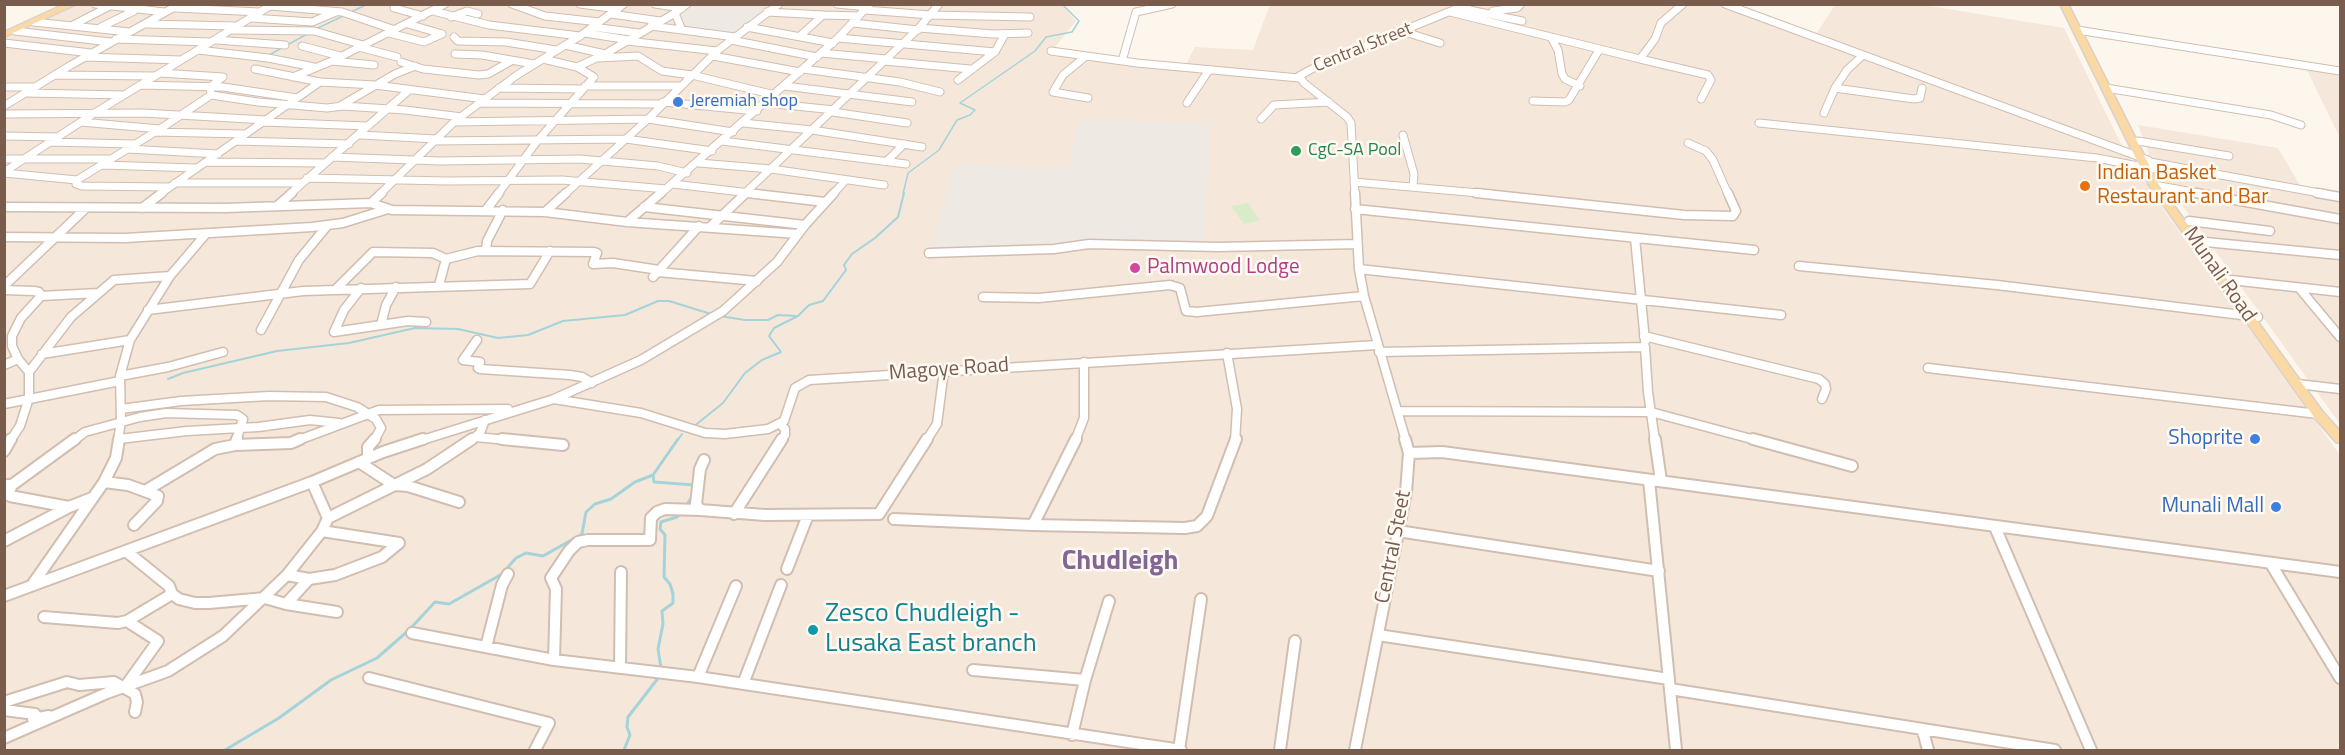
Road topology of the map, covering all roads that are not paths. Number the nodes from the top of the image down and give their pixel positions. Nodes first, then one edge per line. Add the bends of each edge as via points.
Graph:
1 (73, 4) edge
2 (95, 4) edge
3 (158, 4) edge
4 (445, 4) edge
5 (512, 4) edge
6 (580, 4) edge
7 (655, 4) edge
8 (779, 4) edge
9 (837, 4) edge
10 (939, 4) edge
11 (1172, 4) edge
12 (1468, 4) edge
13 (1521, 4) edge
14 (1683, 4) edge
15 (1725, 4) edge
16 (2067, 4) edge
17 (272, 5) edge
18 (109, 6) edge
19 (177, 6) edge
20 (685, 6) edge
21 (1157, 6) edge
22 (136, 7) edge
23 (621, 7) edge
24 (394, 8) dead end
25 (1460, 8) junction
26 (866, 9) edge
27 (147, 10) junction
28 (336, 11) junction
29 (433, 11) junction
30 (165, 12) junction
31 (260, 12) junction
32 (767, 12) junction
33 (1450, 12) junction
34 (1485, 12) junction
35 (675, 13) junction
36 (478, 14) dead end
37 (611, 14) junction
38 (823, 15) junction
39 (931, 15) junction
40 (423, 16) junction
41 (451, 17) junction
42 (1000, 17) junction
43 (1030, 17) dead end
44 (1470, 17) junction
45 (250, 18) junction
46 (660, 21) junction
47 (1522, 21) dead end
48 (34, 22) junction
49 (853, 23) junction
50 (144, 24) junction
51 (408, 24) junction
52 (72, 25) junction
53 (596, 25) junction
54 (650, 26) junction
55 (747, 27) junction
56 (99, 28) junction
57 (234, 28) junction
58 (918, 29) junction
59 (682, 30) junction
60 (2079, 30) junction
61 (15, 31) junction
62 (129, 32) junction
63 (392, 32) junction
64 (1405, 32) junction
65 (639, 33) junction
66 (1028, 33) dead end
67 (583, 34) junction
68 (993, 34) junction
69 (1005, 34) junction
70 (4, 35) edge
71 (800, 36) junction
72 (454, 37) dead end
73 (733, 38) junction
74 (1552, 39) junction
75 (628, 40) junction
76 (835, 40) junction
77 (113, 41) junction
78 (212, 41) junction
79 (4, 43) edge
80 (1440, 43) dead end
81 (902, 44) junction
82 (285, 45) dead end
83 (565, 45) junction
84 (302, 46) dead end
85 (361, 46) junction
86 (198, 50) junction
87 (556, 50) junction
88 (1599, 50) junction
89 (1052, 51) dead end
90 (995, 52) junction
91 (715, 53) junction
92 (454, 54) dead end
93 (88, 55) junction
94 (819, 55) junction
95 (340, 56) junction
96 (602, 56) junction
97 (1086, 56) junction
98 (1862, 56) junction
99 (543, 59) junction
100 (1640, 59) junction
101 (181, 60) junction
102 (885, 60) junction
103 (332, 61) junction
104 (511, 61) junction
105 (1122, 61) junction
106 (534, 64) junction
107 (374, 65) dead end
108 (415, 66) junction
109 (314, 67) junction
110 (577, 67) junction
111 (255, 69) dead end
112 (970, 69) junction
113 (802, 70) junction
114 (1209, 70) junction
115 (2340, 71) edge
116 (157, 74) junction
117 (55, 75) junction
118 (692, 75) junction
119 (293, 77) junction
120 (867, 77) junction
121 (1299, 78) junction
122 (958, 80) dead end
123 (320, 82) junction
124 (140, 85) junction
125 (375, 86) junction
126 (681, 86) junction
127 (785, 86) junction
128 (1580, 86) junction
129 (4, 87) edge
130 (37, 87) junction
131 (499, 88) junction
132 (584, 88) junction
133 (1835, 88) junction
134 (1922, 88) dead end
135 (2109, 88) junction
136 (211, 91) junction
137 (408, 91) junction
138 (940, 92) dead end
139 (27, 93) junction
140 (851, 93) junction
141 (124, 95) junction
142 (775, 95) junction
143 (297, 98) junction
144 (1088, 98) dead end
145 (1701, 99) dead end
146 (1533, 100) dead end
147 (482, 101) junction
148 (912, 102) dead end
149 (1329, 102) junction
150 (662, 103) junction
151 (765, 103) junction
152 (1187, 103) dead end
153 (569, 105) junction
154 (4, 106) edge
155 (286, 106) junction
156 (339, 106) junction
157 (387, 109) junction
158 (757, 111) junction
159 (834, 111) junction
160 (1824, 113) dead end
161 (4, 114) edge
162 (93, 114) junction
163 (182, 115) junction
164 (462, 117) junction
165 (648, 119) junction
166 (1261, 119) dead end
167 (265, 121) junction
168 (81, 122) junction
169 (454, 122) junction
170 (555, 122) junction
171 (743, 123) junction
172 (907, 123) dead end
173 (1759, 123) dead end
174 (2301, 125) dead end
175 (368, 126) junction
176 (812, 130) junction
177 (158, 131) junction
178 (733, 132) junction
179 (245, 134) junction
180 (360, 135) junction
181 (1403, 135) dead end
182 (4, 136) edge
183 (57, 137) junction
184 (626, 139) junction
185 (436, 140) junction
186 (538, 140) junction
187 (236, 141) junction
188 (722, 141) junction
189 (2138, 141) junction
190 (50, 142) junction
191 (1688, 143) dead end
192 (135, 144) junction
193 (349, 144) junction
194 (904, 144) junction
195 (922, 147) dead end
196 (126, 149) junction
197 (790, 149) junction
198 (712, 151) junction
199 (218, 154) junction
200 (2229, 156) dead end
201 (332, 157) junction
202 (4, 159) edge
203 (24, 159) junction
204 (111, 159) junction
205 (415, 160) junction
206 (524, 160) junction
207 (601, 161) junction
208 (887, 161) junction
209 (206, 162) junction
210 (325, 163) junction
211 (699, 163) junction
212 (2147, 163) junction
213 (906, 164) dead end
214 (102, 165) junction
215 (195, 168) junction
216 (771, 169) junction
217 (4, 172) edge
218 (687, 173) junction
219 (77, 180) junction
220 (304, 180) junction
221 (395, 180) junction
222 (509, 180) junction
223 (845, 181) junction
224 (578, 182) junction
225 (1354, 182) junction
226 (171, 185) junction
227 (884, 185) dead end
228 (2159, 185) junction
229 (1413, 186) junction
230 (670, 187) junction
231 (748, 192) junction
232 (2340, 197) edge
233 (825, 202) junction
234 (371, 203) junction
235 (277, 206) junction
236 (4, 207) edge
237 (644, 207) junction
238 (86, 208) junction
239 (142, 208) junction
240 (388, 209) junction
241 (1355, 209) junction
242 (486, 210) junction
243 (503, 210) junction
244 (544, 212) junction
245 (724, 215) junction
246 (2336, 219) edge
247 (2189, 221) junction
248 (627, 222) junction
249 (805, 225) junction
250 (327, 226) junction
251 (699, 226) junction
252 (710, 227) junction
253 (2340, 228) edge
254 (2270, 231) dead end
255 (205, 234) junction
256 (798, 234) junction
257 (4, 237) edge
258 (52, 238) junction
259 (1635, 238) junction
260 (2199, 241) junction
261 (1357, 244) junction
262 (486, 250) junction
263 (1754, 250) dead end
264 (550, 251) junction
265 (929, 253) dead end
266 (2340, 255) edge
267 (446, 259) junction
268 (1799, 266) dead end
269 (1359, 269) junction
270 (657, 273) junction
271 (170, 276) junction
272 (2227, 280) junction
273 (757, 281) junction
274 (439, 285) junction
275 (396, 287) junction
276 (4, 288) edge
277 (361, 288) junction
278 (336, 289) junction
279 (2300, 289) junction
280 (2340, 292) edge
281 (98, 293) junction
282 (279, 293) junction
283 (41, 296) junction
284 (1364, 296) junction
285 (983, 297) dead end
286 (1641, 301) junction
287 (148, 310) junction
288 (1781, 315) dead end
289 (2252, 316) junction
290 (426, 322) dead end
291 (381, 325) junction
292 (261, 330) dead end
293 (1644, 336) junction
294 (2340, 336) edge
295 (130, 340) junction
296 (477, 340) dead end
297 (1646, 347) junction
298 (1378, 349) junction
299 (223, 352) dead end
300 (1227, 353) junction
301 (42, 354) junction
302 (18, 359) junction
303 (1084, 362) junction
304 (4, 365) edge
305 (1928, 368) dead end
306 (944, 370) junction
307 (29, 372) junction
308 (120, 378) junction
309 (592, 383) junction
310 (2302, 384) junction
311 (2340, 389) edge
312 (29, 398) junction
313 (554, 399) junction
314 (1822, 399) dead end
315 (4, 404) edge
316 (120, 409) junction
317 (520, 409) junction
318 (1398, 411) junction
319 (1651, 412) junction
320 (370, 413) junction
321 (2318, 414) junction
322 (201, 415) junction
323 (485, 420) junction
324 (121, 422) junction
325 (339, 423) junction
326 (780, 424) junction
327 (239, 427) junction
328 (188, 431) junction
329 (2339, 432) edge
330 (475, 437) junction
331 (119, 440) junction
332 (235, 445) junction
333 (563, 445) dead end
334 (4, 451) edge
335 (1409, 453) junction
336 (363, 460) junction
337 (704, 460) dead end
338 (1851, 466) dead end
339 (1655, 481) junction
340 (104, 482) junction
341 (312, 482) junction
342 (8, 485) edge
343 (394, 485) junction
344 (146, 491) junction
345 (92, 498) junction
346 (459, 502) dead end
347 (69, 507) junction
348 (700, 510) junction
349 (734, 514) junction
350 (808, 515) junction
351 (328, 518) junction
352 (894, 519) dead end
353 (134, 525) dead end
354 (1033, 525) junction
355 (1995, 527) junction
356 (322, 531) junction
357 (1398, 531) junction
358 (4, 541) edge
359 (126, 551) junction
360 (2271, 564) junction
361 (787, 569) dead end
362 (621, 572) dead end
363 (1659, 572) junction
364 (2340, 572) edge
365 (508, 574) dead end
366 (287, 575) junction
367 (309, 579) junction
368 (32, 585) junction
369 (736, 585) dead end
370 (781, 585) dead end
371 (172, 594) junction
372 (4, 596) edge
373 (265, 598) junction
374 (1201, 599) dead end
375 (1108, 601) dead end
376 (286, 604) junction
377 (337, 612) dead end
378 (44, 617) dead end
379 (127, 621) junction
380 (412, 633) dead end
381 (1378, 635) junction
382 (1295, 641) dead end
383 (486, 647) junction
384 (554, 660) junction
385 (620, 668) junction
386 (973, 670) dead end
387 (698, 677) junction
388 (369, 678) dead end
389 (2340, 678) edge
390 (1085, 680) junction
391 (743, 684) junction
392 (1670, 684) junction
393 (124, 687) junction
394 (4, 702) edge
395 (4, 710) edge
396 (135, 712) dead end
397 (62, 714) junction
398 (1923, 731) junction
399 (1072, 735) junction
400 (4, 738) edge
401 (536, 750) edge
402 (1180, 750) edge
403 (1280, 750) edge
404 (1355, 750) edge
405 (1676, 750) edge
406 (1928, 750) edge
407 (2055, 750) edge
408 (2091, 750) edge

1 - 48 main road
2 - 18 street
3 - 27 street
4 - 29 street
5 - 53 street via 544,16
6 - 23 street
7 - 20 street
8 - 32 street
9 - 26 street
10 - 39 street
11 - 21 street
12 - 25 street, Central Street
13 - 34 street via 1517,8
14 - 100 street via 1661,23
15 - 98 street
16 - 60 main road, Munali Road
17 - 28 street
17 - 31 street
18 - 22 street
18 - 52 street
19 - 30 street
19 - 31 street
20 - 35 street
21 - 105 street via 1137,12
22 - 27 street
22 - 56 street
23 - 37 street
24 - 40 street
25 - 33 street, Central Street
25 - 34 street
25 - 44 street
26 - 38 street
26 - 39 street
26 - 49 street
27 - 30 street
28 - 45 street via 312,22
28 - 63 street via 356,15
29 - 40 street
29 - 41 street
30 - 50 street
31 - 45 street
32 - 38 street
32 - 55 street
33 - 44 street
33 - 64 street, Central Street
34 - 47 street
35 - 46 street
35 - 59 street
36 - 41 street via 466,11
37 - 46 street
37 - 53 street
38 - 71 street
39 - 42 street
39 - 58 street
40 - 51 street
41 - 67 street via 489,26
42 - 43 street
42 - 68 street
44 - 74 street
45 - 57 street
46 - 54 street
48 - 52 street
48 - 61 main road
49 - 58 street
49 - 76 street
50 - 57 street
50 - 62 street
51 - 63 street
51 - 63 street via 442,34 424,42
52 - 56 street
53 - 65 street
53 - 67 street
54 - 59 street
54 - 65 street
55 - 71 street
55 - 73 street
56 - 62 street
57 - 78 street
57 - 85 street via 314,31
58 - 68 street
58 - 81 street
59 - 73 street
60 - 115 street
60 - 135 main road, Munali Road
61 - 70 main road
61 - 77 street
62 - 77 street
63 - 85 street
64 - 80 street
64 - 121 street, Central Street via 1321,64
65 - 75 street
66 - 69 street
67 - 75 street
67 - 83 street
68 - 69 street
69 - 90 street
71 - 76 street
72 - 87 street via 458,41 506,42
73 - 91 street
73 - 94 street
74 - 88 street
74 - 128 street via 1562,74
75 - 91 street
75 - 96 street
76 - 81 street
76 - 94 street
77 - 78 street
77 - 93 street
78 - 82 street
78 - 86 street
79 - 93 street
81 - 90 street
81 - 102 street
83 - 87 street
83 - 96 street
84 - 95 street
85 - 95 street
85 - 108 street
86 - 101 street
86 - 109 street
87 - 99 street
88 - 100 street
88 - 128 street
89 - 97 street
90 - 112 street
91 - 113 street
91 - 118 street
92 - 104 street
93 - 101 street
93 - 117 street
94 - 102 street
94 - 113 street
95 - 103 street
96 - 110 street
96 - 118 street via 638,56 658,70
97 - 105 street
97 - 144 street via 1064,75 1053,92
98 - 133 street
98 - 212 street
99 - 106 street
99 - 110 street
100 - 145 street via 1708,75 1711,80
101 - 116 street
102 - 112 street
102 - 120 street
103 - 107 street
103 - 109 street
104 - 106 street
104 - 108 street via 484,75
105 - 114 street
106 - 131 street
108 - 125 street
109 - 119 street
110 - 132 street via 594,76
111 - 119 street
112 - 122 street
113 - 120 street
113 - 127 street
114 - 121 street
114 - 152 street
116 - 117 street
116 - 124 street
116 - 136 street via 223,77
117 - 130 street
118 - 126 street
118 - 142 street
119 - 123 street
120 - 138 street
120 - 140 street
121 - 149 street, Central Street
123 - 125 street
123 - 143 street
124 - 136 street
124 - 141 street
125 - 137 street
125 - 156 street
126 - 132 street
126 - 150 street
127 - 140 street
127 - 142 street
128 - 146 street via 1565,102
129 - 130 street
130 - 139 street
131 - 132 street
131 - 147 street
132 - 153 street
133 - 134 street via 1914,99 1920,98
133 - 160 street
135 - 174 street via 2271,116
135 - 189 main road, Munali Road
135 - 212 main road, Munali Road
136 - 143 street via 223,87
136 - 155 street
136 - 163 street
137 - 147 street
137 - 157 street
139 - 141 street
139 - 154 street
140 - 148 street
140 - 159 street
141 - 162 street
142 - 151 street
143 - 155 street
147 - 153 street
147 - 164 street
149 - 166 street via 1274,105
149 - 225 street, Central Street via 1351,123
150 - 153 street
150 - 158 street
150 - 165 street
151 - 158 street
151 - 159 street
153 - 170 street
155 - 156 street
155 - 167 street
156 - 157 street
157 - 164 street
157 - 175 street
158 - 171 street
159 - 172 street
159 - 176 street
161 - 162 street
162 - 163 street
162 - 168 street
163 - 167 street
163 - 177 street
164 - 169 street
165 - 170 street
165 - 178 street
165 - 184 street
167 - 175 street
167 - 179 street
168 - 177 street
168 - 183 street
169 - 170 street
169 - 185 street
170 - 186 street
171 - 176 street
171 - 178 street
173 - 212 street
175 - 180 street
176 - 194 street
176 - 197 street
177 - 179 street
177 - 192 street
178 - 188 street
179 - 187 street
180 - 185 street
180 - 193 street
181 - 229 street via 1414,174
182 - 183 street
183 - 190 street
184 - 186 street
184 - 198 street
184 - 207 street
185 - 186 street
185 - 205 street
186 - 206 street
187 - 193 street
187 - 199 street
188 - 197 street
188 - 198 street
189 - 200 street
189 - 212 main road, Munali Road
190 - 192 street
190 - 203 street
191 - 229 street via 1702,148 1713,160 1736,211 1733,216 1684,215
192 - 196 street
193 - 201 street
194 - 195 street
194 - 208 street
196 - 199 street
196 - 204 street
197 - 208 street
197 - 216 street
198 - 211 street
199 - 209 street
201 - 205 street
201 - 210 street
202 - 203 street
203 - 204 street
203 - 217 street
204 - 214 street
205 - 206 street
205 - 221 street
206 - 207 street
206 - 222 street
207 - 218 street
207 - 224 street
208 - 213 street
209 - 210 street
209 - 215 street
210 - 220 street
211 - 216 street
211 - 218 street
212 - 228 main road, Munali Road
212 - 232 street
214 - 215 street
214 - 219 street
215 - 226 street
216 - 223 street
216 - 231 street
217 - 219 street
218 - 230 street
219 - 226 street via 76,184 82,186
220 - 221 street
220 - 226 street
220 - 235 street
221 - 222 street
221 - 234 street
222 - 224 street
222 - 242 street
223 - 227 street
223 - 233 street
224 - 230 street
224 - 244 street
225 - 229 street
225 - 241 street, Central Street
226 - 239 street
228 - 246 street
228 - 247 main road, Munali Road
228 - 260 main road, Munali Road
230 - 231 street
230 - 237 street
231 - 233 street
231 - 245 street
233 - 249 street
234 - 235 street
234 - 240 street
235 - 239 street
236 - 238 street
237 - 245 street
237 - 248 street
238 - 239 street
238 - 258 street
240 - 242 street
240 - 250 street
241 - 259 street
241 - 261 street, Central Street
242 - 243 street
243 - 244 street
243 - 262 street
244 - 248 street
245 - 249 street
245 - 252 street
246 - 253 street
247 - 254 street
247 - 260 main road, Munali Road
248 - 251 street
249 - 256 street
250 - 255 street
250 - 282 street
251 - 252 street
251 - 270 street
252 - 256 street
255 - 258 street
255 - 271 street
256 - 273 street
257 - 258 street
258 - 276 street
259 - 263 street
259 - 286 street
260 - 266 street
260 - 272 main road, Munali Road
261 - 265 street via 1089,244 1054,249
261 - 269 street, Central Street
262 - 264 street
262 - 267 street
264 - 270 street via 596,252 593,264 621,264
264 - 274 street via 530,284
267 - 274 street
267 - 278 street via 433,253 373,252
268 - 289 street
269 - 284 street, Central Street
269 - 286 street
270 - 273 street
271 - 281 street via 116,280
271 - 287 street
272 - 279 street
272 - 289 main road, Munali Road
273 - 309 street via 707,321
274 - 275 street
275 - 277 street
275 - 291 street
276 - 283 street via 39,292
277 - 278 street
277 - 291 street via 334,331
278 - 282 street
279 - 280 street
279 - 294 street
281 - 283 street
281 - 301 street via 70,317
282 - 287 street
282 - 292 street
283 - 302 street via 21,318 12,336
284 - 285 street via 1197,312 1186,311 1180,288 1170,285 1039,298
284 - 298 street, Central Street
286 - 288 street
286 - 293 street
287 - 295 street
289 - 310 main road, Munali Road
290 - 291 street
293 - 297 street
293 - 314 street via 1808,376 1825,384
295 - 301 street
295 - 308 street
296 - 309 street via 463,360 480,362 480,369 570,375
297 - 298 street, Magoye Road
297 - 319 street
298 - 300 street, Magoye Road
298 - 318 street, Central Steet
299 - 308 street
300 - 303 street, Magoye Road
300 - 354 street via 1237,409 1236,439 1203,521 1185,528
301 - 307 street
302 - 304 street
302 - 307 street
303 - 306 street, Magoye Road
303 - 354 street via 1084,418
305 - 321 street
306 - 326 street, Magoye Road via 804,382 795,388 787,418
306 - 350 street via 937,424 883,510 873,515
307 - 312 street
308 - 312 street
308 - 316 street
309 - 313 street
310 - 311 street
310 - 321 main road, Munali Road
310 - 329 main road, Munali Road
312 - 315 street
312 - 334 street via 20,426
313 - 317 street
313 - 326 street via 642,413 712,434 744,433
316 - 320 street via 181,401 309,396 326,397
316 - 324 street
317 - 320 street via 390,408
317 - 323 street
318 - 319 street
318 - 335 street, Central Steet
319 - 338 street
319 - 339 street
320 - 325 street
320 - 336 street via 381,428
321 - 329 main road, Munali Road
322 - 324 street via 166,413
322 - 327 street via 237,416 243,419
322 - 328 street
323 - 330 street
323 - 336 street
324 - 331 street
324 - 342 street via 85,432
325 - 327 street via 310,420
325 - 332 street via 291,443
326 - 349 street, Magoye Road via 784,435
327 - 328 street
327 - 332 street
328 - 331 street
330 - 333 street
330 - 343 street via 427,469
331 - 340 street via 116,458
332 - 344 street via 204,454
335 - 339 street via 1442,452
335 - 357 street, Central Steet
336 - 341 street
336 - 343 street
337 - 348 street via 696,504
339 - 355 street
339 - 363 street
340 - 344 street
340 - 345 street
341 - 351 street
341 - 359 street
342 - 347 street via 10,496
343 - 346 street
343 - 351 street
344 - 353 street via 159,498
345 - 347 street
345 - 368 street
347 - 358 street
348 - 349 street
348 - 384 street via 657,512 651,518 650,540 588,540 569,550 551,578 556,589
349 - 350 street
350 - 361 street
351 - 356 street
352 - 354 street
355 - 360 street
355 - 408 street
356 - 366 street
356 - 367 street via 399,543 382,557 335,575
357 - 363 street
357 - 381 street, Central Steet
359 - 368 street
359 - 371 street via 169,586
360 - 364 street
360 - 389 street
362 - 385 street
363 - 392 street
365 - 383 street
366 - 367 street
366 - 373 street
367 - 376 street
368 - 372 street
369 - 387 street
370 - 391 street
371 - 373 street via 195,603
371 - 379 street
373 - 376 street
373 - 393 street via 190,659
374 - 402 street
375 - 390 street
376 - 377 street
378 - 379 street
379 - 393 street via 158,641
380 - 383 street
381 - 392 street
381 - 404 street, Central Steet
382 - 403 street
383 - 384 street
384 - 385 street
385 - 387 street
386 - 390 street
387 - 391 street
388 - 401 street via 549,723
390 - 399 street
391 - 399 street
392 - 398 street
392 - 405 street
393 - 394 street via 114,682 67,682
393 - 396 street via 135,694
393 - 397 street
395 - 397 street via 35,714 33,719
397 - 400 street
398 - 406 street
398 - 407 street
399 - 402 street

